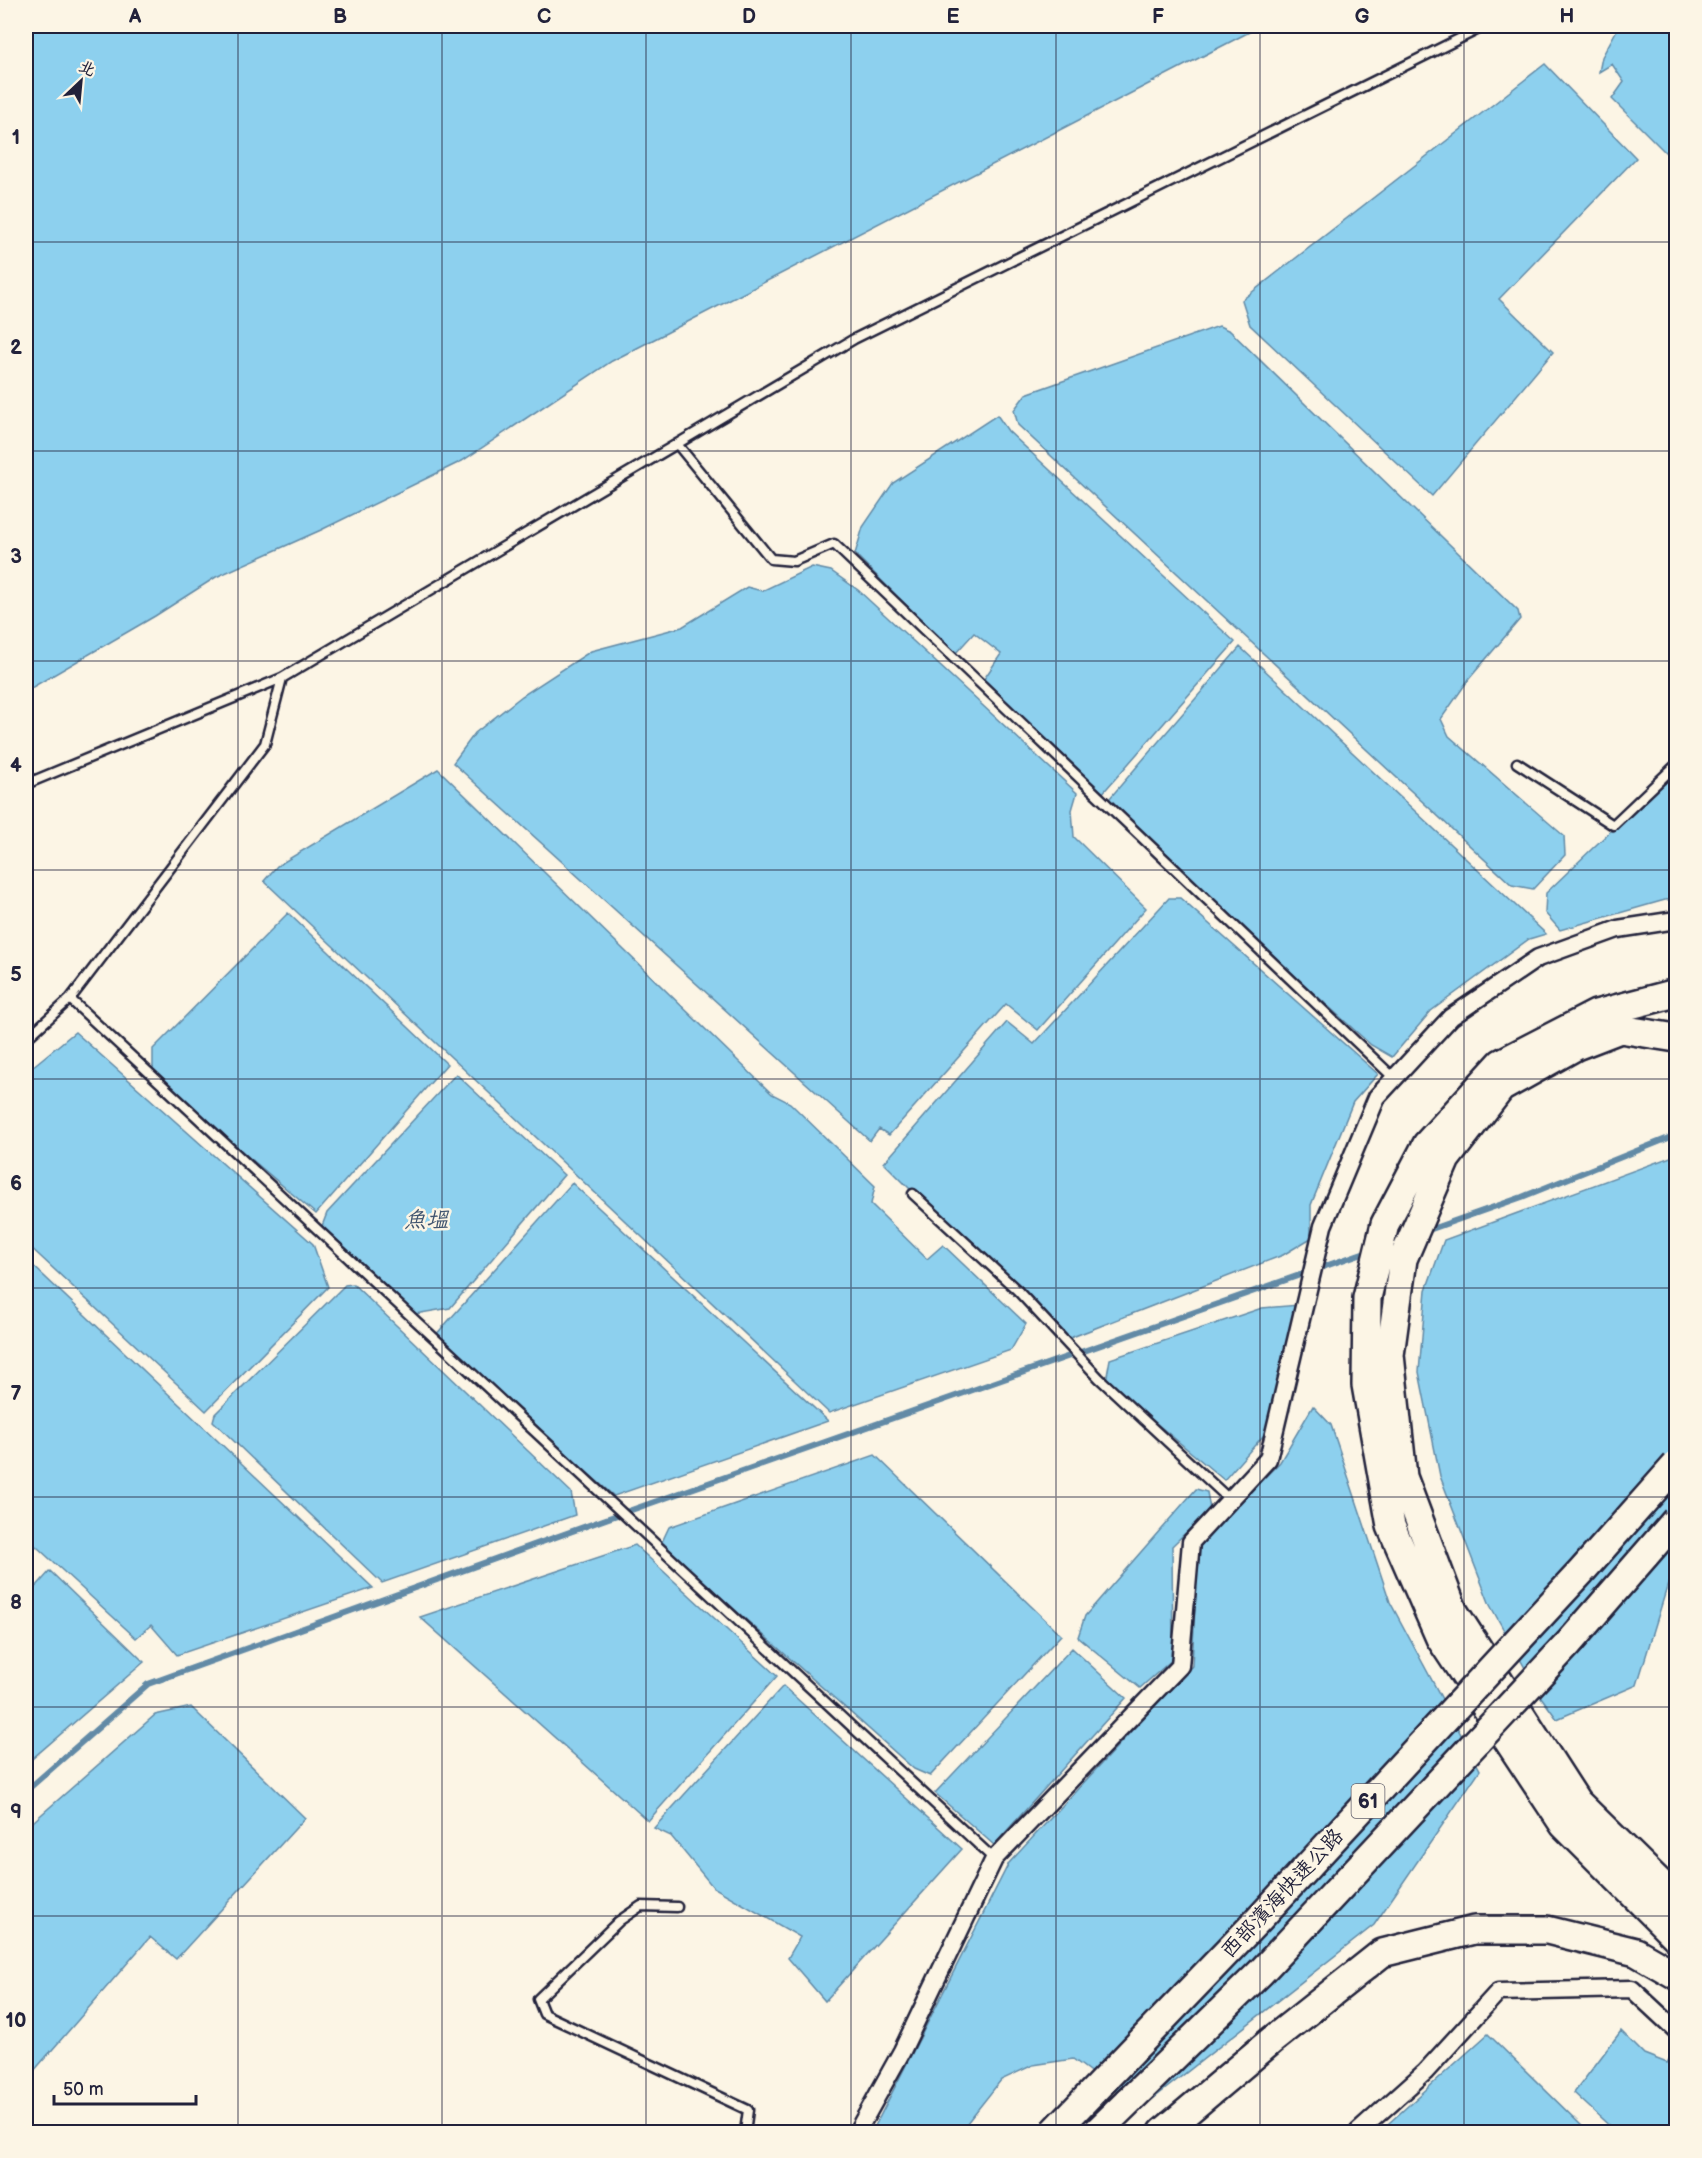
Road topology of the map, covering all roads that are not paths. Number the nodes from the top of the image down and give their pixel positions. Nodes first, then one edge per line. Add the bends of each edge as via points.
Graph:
1 (1485, 26) edge
2 (677, 444) junction
3 (282, 678) junction
4 (1517, 763) dead end
5 (1677, 765) edge
6 (26, 784) edge
7 (1677, 920) edge
8 (1677, 993) edge
9 (70, 999) junction
10 (1677, 1038) edge
11 (26, 1039) edge
12 (1394, 1078) junction
13 (912, 1194) dead end
14 (1677, 1465) edge
15 (1230, 1500) junction
16 (1677, 1520) edge
17 (994, 1859) junction
18 (1677, 1899) edge
19 (677, 1907) dead end
20 (1677, 1937) edge
21 (1677, 1975) edge
22 (1677, 2030) edge
23 (745, 2133) edge
24 (857, 2133) edge
25 (1054, 2133) edge
26 (1098, 2133) edge
27 (1163, 2133) edge
28 (1358, 2133) edge

1 - 2 lane via 854,339
2 - 3 lane
2 - 12 lane via 771,559 794,561 834,544
3 - 6 lane
3 - 9 lane via 265,744
4 - 5 lane via 1613,825
7 - 12 street via 1618,929 1538,958 1451,1017
8 - 20 highway via 1596,1014 1501,1063 1427,1144 1385,1224 1379,1247 1367,1298 1366,1385 1391,1526 1440,1638 1564,1825
9 - 11 lane
9 - 17 lane
10 - 18 highway via 1620,1029 1575,1046 1501,1088 1446,1159 1403,1259 1390,1356 1403,1477 1452,1610 1577,1802
12 - 15 street via 1377,1097 1323,1226 1268,1460
13 - 15 lane via 1017,1290 1099,1378
14 - 25 highway, 西部濱海快速公路 / 61, bridge via 1259,1919
15 - 17 street via 1191,1542 1180,1666
16 - 26 highway, 西部濱海快速公路 / 61, bridge via 1569,1643 1268,1964
17 - 24 street via 902,2051
19 - 23 lane via 641,1906 619,1921 538,1999 544,2014 748,2110
21 - 27 highway via 1636,1952 1547,1930 1474,1930 1382,1953
22 - 28 street via 1632,1989 1498,1992 1425,2072

